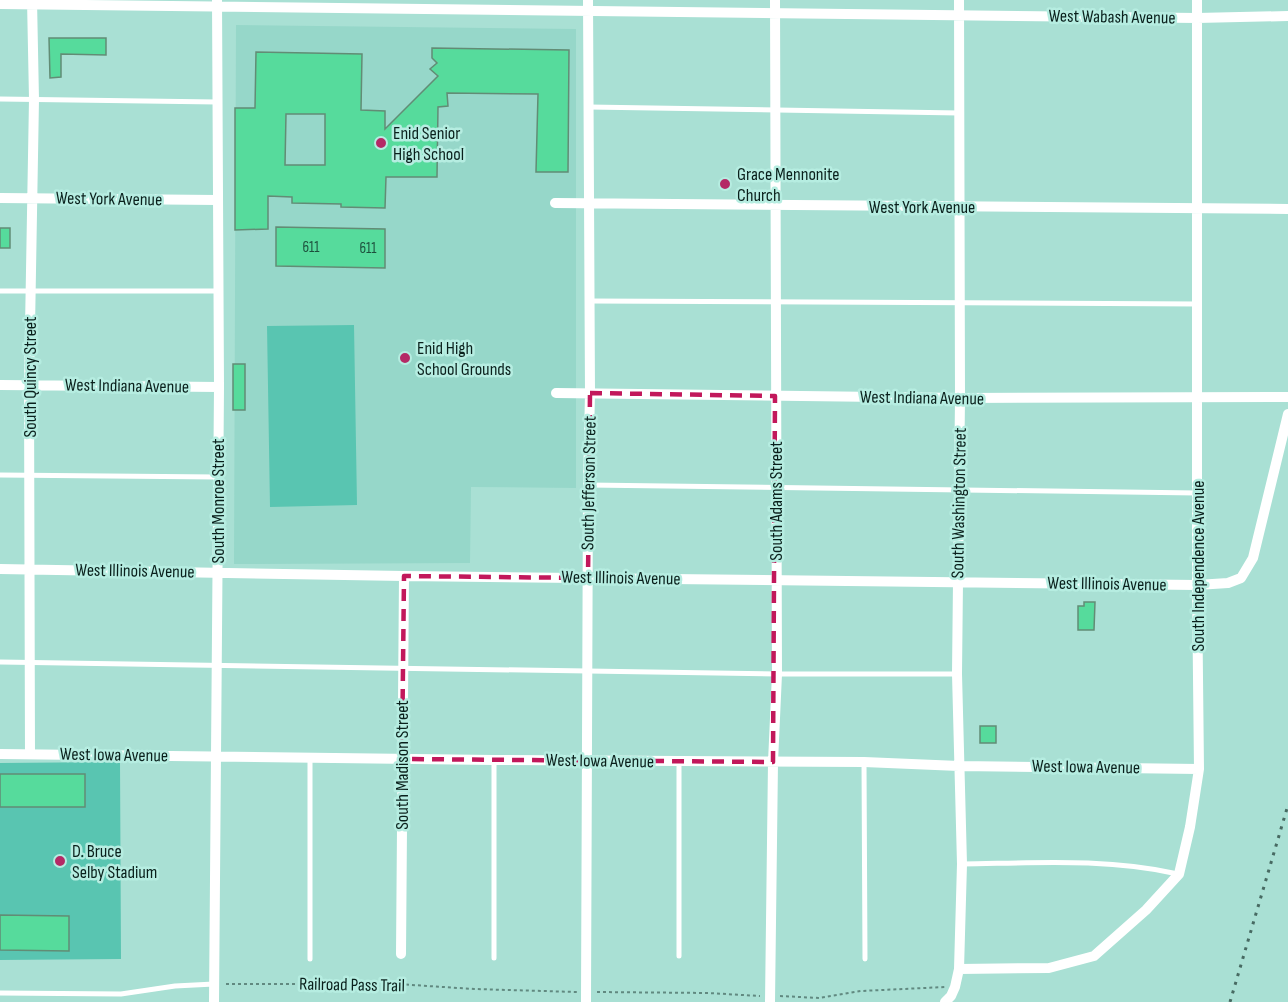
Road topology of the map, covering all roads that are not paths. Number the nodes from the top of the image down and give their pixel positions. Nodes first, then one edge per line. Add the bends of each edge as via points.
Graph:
1 (775, 0) edge
2 (959, 0) edge
3 (1197, 0) edge
4 (32, 2) edge
5 (217, 3) edge
6 (0, 4) edge
7 (405, 4) edge
8 (588, 5) edge
9 (775, 12) junction
10 (959, 15) junction
11 (1288, 16) edge
12 (1197, 18) junction
13 (0, 99) edge
14 (34, 99) junction
15 (218, 102) junction
16 (589, 107) junction
17 (776, 111) junction
18 (960, 113) junction
19 (0, 198) edge
20 (32, 199) junction
21 (218, 200) junction
22 (555, 203) dead end
23 (590, 204) junction
24 (777, 206) junction
25 (960, 207) junction
26 (1288, 208) edge
27 (1197, 209) junction
28 (0, 291) edge
29 (30, 291) junction
30 (218, 291) junction
31 (590, 302) junction
32 (960, 303) junction
33 (776, 304) junction
34 (1198, 304) junction
35 (0, 385) edge
36 (29, 385) junction
37 (219, 387) junction
38 (556, 393) dead end
39 (590, 393) junction
40 (776, 396) junction
41 (960, 398) junction
42 (1288, 398) edge
43 (1198, 399) junction
44 (1288, 414) edge
45 (0, 475) edge
46 (30, 476) junction
47 (218, 477) junction
48 (588, 485) junction
49 (776, 487) junction
50 (958, 490) junction
51 (1197, 493) junction
52 (0, 569) edge
53 (30, 569) junction
54 (218, 572) junction
55 (404, 576) junction
56 (588, 578) junction
57 (777, 581) junction
58 (958, 582) junction
59 (1197, 585) junction
60 (0, 662) edge
61 (31, 662) junction
62 (216, 666) junction
63 (403, 669) junction
64 (587, 670) junction
65 (777, 674) junction
66 (957, 674) junction
67 (0, 754) edge
68 (30, 754) junction
69 (216, 756) junction
70 (310, 758) junction
71 (402, 759) junction
72 (494, 760) junction
73 (586, 760) junction
74 (679, 762) junction
75 (772, 762) junction
76 (864, 762) junction
77 (959, 766) junction
78 (1200, 769) junction
79 (962, 864) junction
80 (1179, 874) junction
81 (401, 954) dead end
82 (679, 956) dead end
83 (494, 958) dead end
84 (310, 959) dead end
85 (865, 959) dead end
86 (958, 969) junction
87 (214, 984) junction
88 (0, 993) edge
89 (586, 997) edge
90 (770, 999) edge
91 (214, 1002) edge
92 (945, 1002) edge

1 - 9 street, South Adams Street
2 - 10 street, South Washington Street
3 - 12 street, South Independence Avenue
4 - 5 street, West Wabash Avenue
4 - 6 street, West Wabash Avenue
4 - 14 street, South Quincy Street
5 - 7 street, West Wabash Avenue
5 - 15 street, South Monroe Street
7 - 8 street, West Wabash Avenue
8 - 9 street, West Wabash Avenue
8 - 16 street, South Jefferson Street
9 - 10 street, West Wabash Avenue
9 - 17 street, South Adams Street
10 - 12 street, West Wabash Avenue
10 - 18 street, South Washington Street
11 - 12 street, West Wabash Avenue
12 - 27 street, South Independence Avenue
13 - 14 lane
14 - 15 lane
14 - 20 street, South Quincy Street
15 - 21 street, South Monroe Street
16 - 17 lane
16 - 23 street, South Jefferson Street
17 - 18 lane
17 - 24 street, South Adams Street
18 - 25 street, South Washington Street
19 - 20 street, West York Avenue
20 - 21 street, West York Avenue
20 - 29 street, South Quincy Street
21 - 30 street, South Monroe Street
22 - 23 street, West York Avenue
23 - 24 street, West York Avenue
23 - 31 street, South Jefferson Street
24 - 25 street, West York Avenue
24 - 33 street, South Adams Street
25 - 27 street, West York Avenue
25 - 32 street, South Washington Street
26 - 27 street, West York Avenue
27 - 34 street, South Independence Avenue
28 - 29 lane
29 - 30 lane
29 - 36 street, South Quincy Street
30 - 37 street, South Monroe Street
31 - 33 lane
31 - 39 street, South Jefferson Street
32 - 33 lane
32 - 34 lane
32 - 41 street, South Washington Street
33 - 40 street, South Adams Street
34 - 43 street, South Independence Avenue
35 - 36 street, West Indiana Avenue
36 - 37 street, West Indiana Avenue
36 - 46 street, South Quincy Street
37 - 47 street, South Monroe Street
38 - 39 street, West Indiana Avenue
39 - 40 street, West Indiana Avenue
39 - 48 street, South Jefferson Street
40 - 41 street, West Indiana Avenue
40 - 49 street, South Adams Street
41 - 43 street, West Indiana Avenue
41 - 50 street, South Washington Street
42 - 43 street, West Indiana Avenue
43 - 51 street, South Independence Avenue
44 - 59 street, West Illinois Avenue via 1253,558 1241,578
45 - 46 lane
46 - 47 lane
46 - 53 street, South Quincy Street
47 - 54 street, South Monroe Street
48 - 49 lane
48 - 56 street, South Jefferson Street
49 - 50 lane
49 - 57 street, South Adams Street
50 - 51 lane
50 - 58 street, South Washington Street
51 - 59 street, South Independence Avenue
52 - 53 street, West Illinois Avenue
53 - 54 street, West Illinois Avenue
53 - 61 street, South Quincy Street
54 - 55 street, West Illinois Avenue
54 - 62 street, South Monroe Street
55 - 56 street, West Illinois Avenue
55 - 63 street, South Madison Street
56 - 57 street, West Illinois Avenue
56 - 64 street, South Jefferson Street
57 - 58 street, West Illinois Avenue
57 - 65 street, South Adams Street
58 - 59 street, West Illinois Avenue
58 - 66 street, South Washington Street
59 - 78 street, South Independence Avenue
60 - 61 lane
61 - 62 lane
61 - 68 street, South Quincy Street
62 - 63 lane
62 - 69 street, South Monroe Street
63 - 64 lane
63 - 71 street, South Madison Street
64 - 65 lane
64 - 73 street, South Jefferson Street
65 - 66 lane
65 - 75 street, South Adams Street
66 - 77 street, South Washington Street
67 - 68 street, West Iowa Avenue
68 - 69 street, West Iowa Avenue
69 - 70 street, West Iowa Avenue
69 - 87 street, South Monroe Street
70 - 71 street, West Iowa Avenue
70 - 84 lane
71 - 72 street, West Iowa Avenue
71 - 81 street, South Madison Street
72 - 73 street, West Iowa Avenue
72 - 83 lane
73 - 74 street, West Iowa Avenue
73 - 89 street, South Jefferson Street
74 - 75 street, West Iowa Avenue
74 - 82 lane
75 - 76 street, West Iowa Avenue
75 - 90 street, South Adams Street
76 - 77 street, West Iowa Avenue
76 - 85 lane
77 - 78 street, West Iowa Avenue
77 - 79 street, South Washington Street
78 - 80 street, South Independence Avenue
79 - 80 lane via 1116,864
79 - 86 street, South Washington Street
80 - 86 street, South Independence Avenue via 1094,956 1049,968
86 - 92 street, South Washington Street via 955,987
87 - 88 lane via 121,994
87 - 91 street, South Monroe Street

